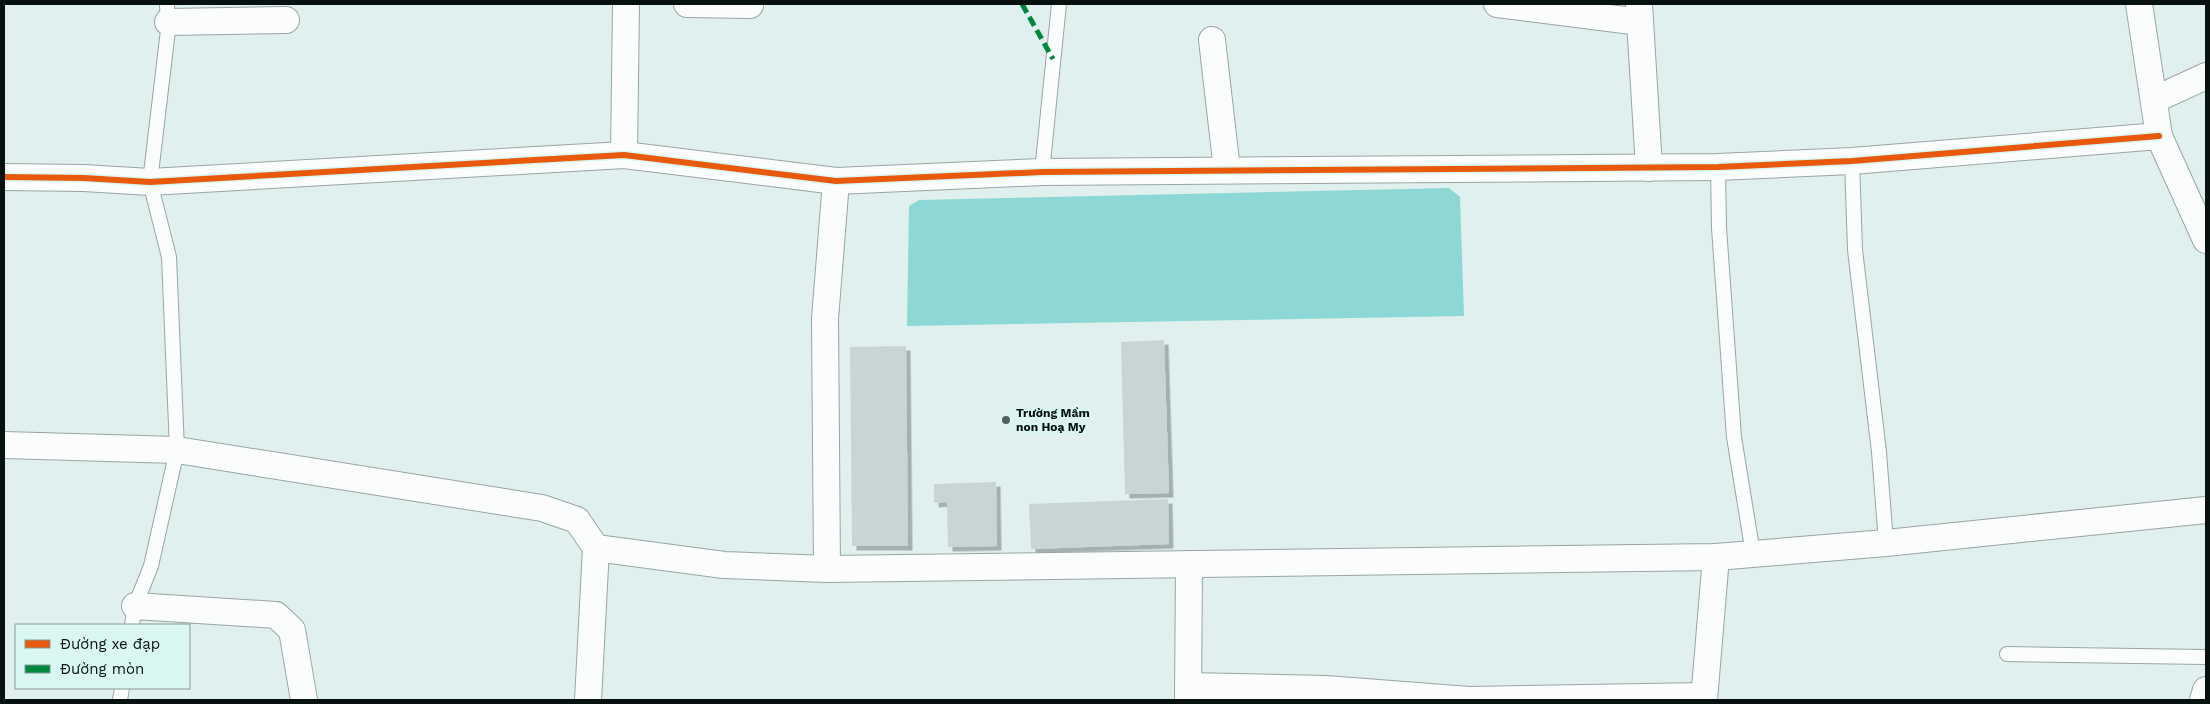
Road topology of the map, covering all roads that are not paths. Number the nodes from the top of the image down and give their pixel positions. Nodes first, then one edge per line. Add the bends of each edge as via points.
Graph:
1 (626, 4) edge
2 (687, 4) edge
3 (1059, 4) edge
4 (1496, 4) edge
5 (2139, 4) edge
6 (750, 5) edge
7 (167, 13) edge
8 (1639, 13) edge
9 (286, 20) dead end
10 (1212, 40) dead end
11 (2206, 76) edge
12 (2154, 100) junction
13 (2159, 136) junction
14 (624, 155) junction
15 (1852, 161) junction
16 (1718, 167) junction
17 (1649, 168) junction
18 (1227, 170) junction
19 (1042, 172) junction
20 (4, 177) edge
21 (836, 181) junction
22 (150, 182) junction
23 (2206, 240) edge
24 (4, 445) edge
25 (177, 450) junction
26 (2206, 510) edge
27 (1886, 543) junction
28 (596, 548) junction
29 (1753, 554) junction
30 (1716, 557) junction
31 (1189, 564) junction
32 (827, 569) junction
33 (134, 616) edge
34 (2008, 654) dead end
35 (2206, 657) edge
36 (2206, 690) edge
37 (1188, 693) edge
38 (1704, 698) edge
39 (304, 700) edge
40 (588, 700) edge
41 (2203, 700) edge

1 - 14 street
2 - 6 street
3 - 19 lane
4 - 8 street
5 - 12 street
7 - 9 street
7 - 22 lane
8 - 17 street
10 - 18 street
11 - 12 street
12 - 13 street
13 - 15 street
13 - 23 street
14 - 21 street
14 - 22 street
15 - 16 street
15 - 27 lane via 1855,250 1879,452
16 - 17 street
16 - 29 lane via 1734,437
17 - 18 street
18 - 19 street
19 - 21 street
20 - 22 street
21 - 32 street via 825,319
22 - 25 lane via 169,257
24 - 25 street
25 - 28 street via 542,508 577,520
25 - 33 lane via 151,566
26 - 27 street
27 - 29 street
28 - 32 street via 724,565
28 - 40 street
29 - 30 street
30 - 31 street
30 - 38 street
31 - 32 street
31 - 37 street
33 - 39 street via 276,615 292,630
34 - 35 lane
36 - 41 street
37 - 38 street via 1326,689 1469,700

